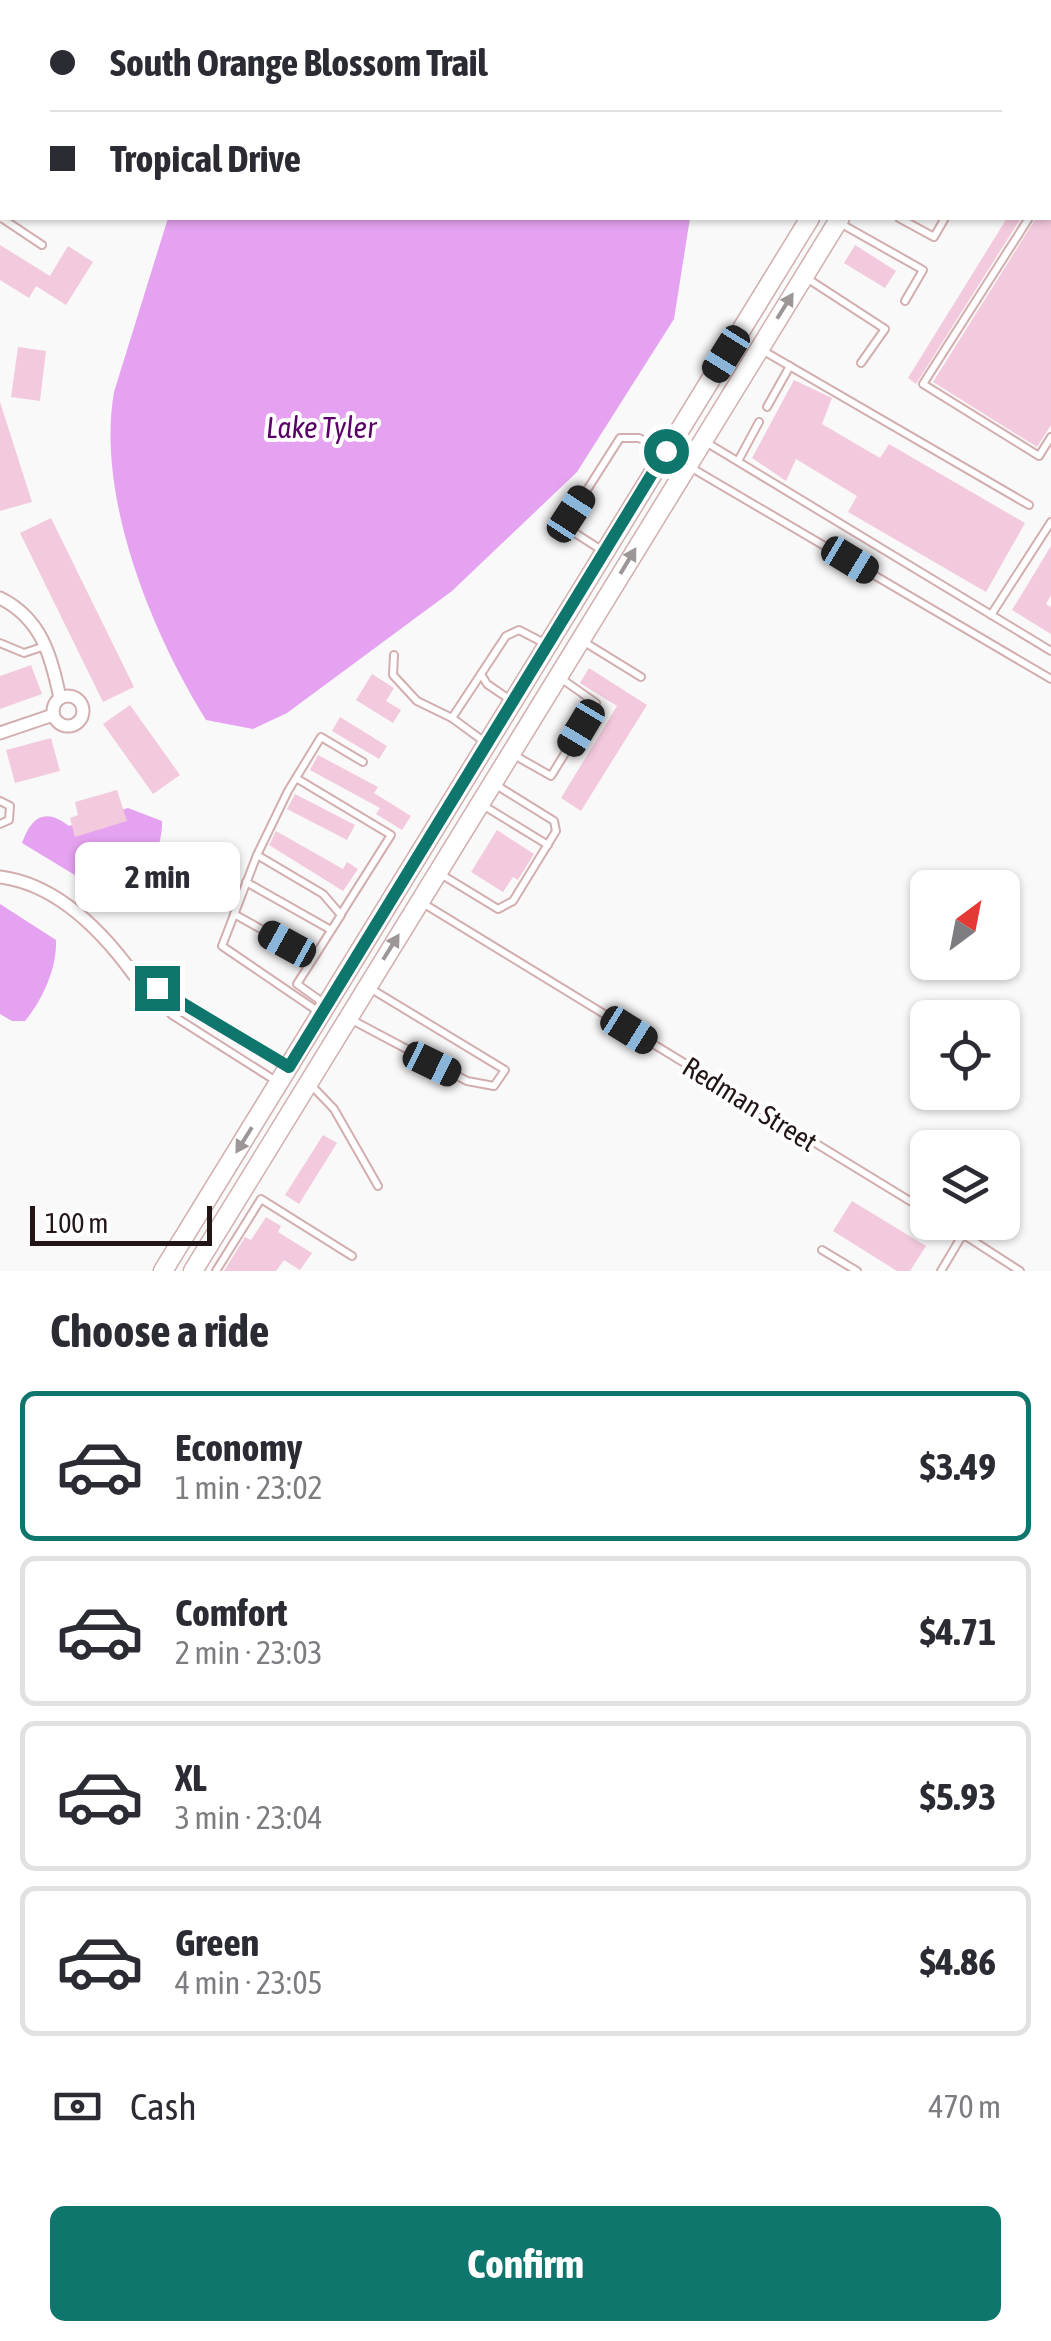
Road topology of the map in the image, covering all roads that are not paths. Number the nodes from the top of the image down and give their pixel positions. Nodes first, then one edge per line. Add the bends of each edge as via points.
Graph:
1 (4, 220) edge
2 (809, 220) edge
3 (838, 220) edge
4 (903, 220) edge
5 (944, 220) edge
6 (1028, 220) edge
7 (42, 245) dead end
8 (804, 276) junction
9 (905, 301) dead end
10 (759, 348) junction
11 (861, 364) dead end
12 (790, 366) junction
13 (707, 384) junction
14 (767, 407) dead end
15 (759, 422) dead end
16 (1051, 437) edge
17 (702, 440) junction
18 (666, 451) junction
19 (738, 462) junction
20 (687, 466) junction
21 (1029, 505) dead end
22 (660, 508) junction
23 (1051, 522) edge
24 (604, 552) junction
25 (0, 598) edge
26 (992, 615) junction
27 (580, 639) junction
28 (0, 643) edge
29 (47, 645) junction
30 (548, 645) junction
31 (1051, 651) edge
32 (394, 655) dead end
33 (482, 674) junction
34 (558, 676) junction
35 (641, 676) dead end
36 (1051, 679) edge
37 (60, 698) junction
38 (512, 702) junction
39 (53, 714) junction
40 (452, 718) junction
41 (0, 734) edge
42 (487, 744) junction
43 (510, 754) junction
44 (363, 762) dead end
45 (296, 778) junction
46 (492, 783) junction
47 (0, 801) edge
48 (480, 803) junction
49 (0, 824) edge
50 (548, 845) junction
51 (422, 848) junction
52 (257, 855) junction
53 (438, 872) junction
54 (0, 876) edge
55 (246, 882) junction
56 (420, 901) junction
57 (234, 914) junction
58 (341, 915) junction
59 (332, 930) junction
60 (313, 958) junction
61 (134, 975) junction
62 (367, 986) junction
63 (324, 1009) junction
64 (348, 1017) junction
65 (284, 1075) junction
66 (308, 1082) junction
67 (285, 1120) junction
68 (378, 1186) dead end
69 (244, 1188) junction
70 (262, 1199) junction
71 (910, 1201) edge
72 (960, 1240) edge
73 (972, 1240) edge
74 (822, 1250) dead end
75 (352, 1256) dead end
76 (944, 1270) edge
77 (163, 1271) edge
78 (193, 1271) edge
79 (216, 1271) edge
80 (857, 1271) edge
81 (1020, 1271) edge

1 - 7 lane
2 - 13 main road
3 - 8 main road
3 - 9 lane via 923,270
4 - 5 lane via 934,238
6 - 16 lane via 923,384 1039,456
10 -> 8 main road
8 - 11 lane via 884,329
10 - 12 lane
10 - 17 main road
12 - 14 lane
12 - 21 lane
13 - 17 main road via 698,413
13 - 18 main road
15 - 19 lane
17 - 19 lane
17 - 20 main road
18 - 22 main road via 671,477
18 - 24 main road
18 - 24 lane via 639,438 620,438 564,526
19 - 26 lane
20 - 22 main road
20 - 36 lane
27 -> 22 main road
23 - 26 lane
24 - 30 main road
25 - 29 street via 29,618
26 - 31 lane
27 - 34 main road
27 - 35 lane
28 - 29 lane via 24,652
29 - 37 street
30 - 33 lane via 519,630 506,636
30 - 38 main road
32 - 40 lane via 392,675 407,694
33 - 38 lane
33 - 40 lane
34 - 43 main road
34 - 43 lane via 596,704 551,776
37 - 39 street
37 - 39 street via 78,700 82,717 64,726
38 - 42 main road
39 - 41 street
40 - 42 lane
42 - 51 main road
43 - 46 main road
44 - 45 lane via 321,737
45 - 52 lane
45 - 58 lane via 392,836
46 - 48 main road
46 - 50 lane via 554,822
47 - 49 lane via 12,813
48 - 50 lane
48 - 53 main road
50 - 53 lane via 504,908
51 - 56 main road via 416,874
51 - 63 main road
52 - 55 lane
52 - 58 lane via 324,894
53 - 56 main road
54 - 61 street via 55,897 107,938
55 - 57 lane
55 - 59 lane
62 -> 56 main road
56 - 71 lane, Redman Street
57 - 60 lane
57 - 63 lane via 222,946
58 - 59 lane
59 - 60 lane
60 - 63 lane via 297,984
61 - 65 lane
61 - 65 lane via 172,1015
62 - 64 main road
62 - 64 lane via 505,1070 494,1086 467,1081
63 - 65 main road
64 - 66 main road
65 - 67 main road via 295,1094
65 -> 77 main road
66 - 67 main road
66 - 68 lane via 334,1109
67 - 69 main road
69 - 70 lane
69 - 78 main road
70 - 75 lane
70 - 79 lane
72 - 76 lane
73 - 81 lane
74 - 80 lane

